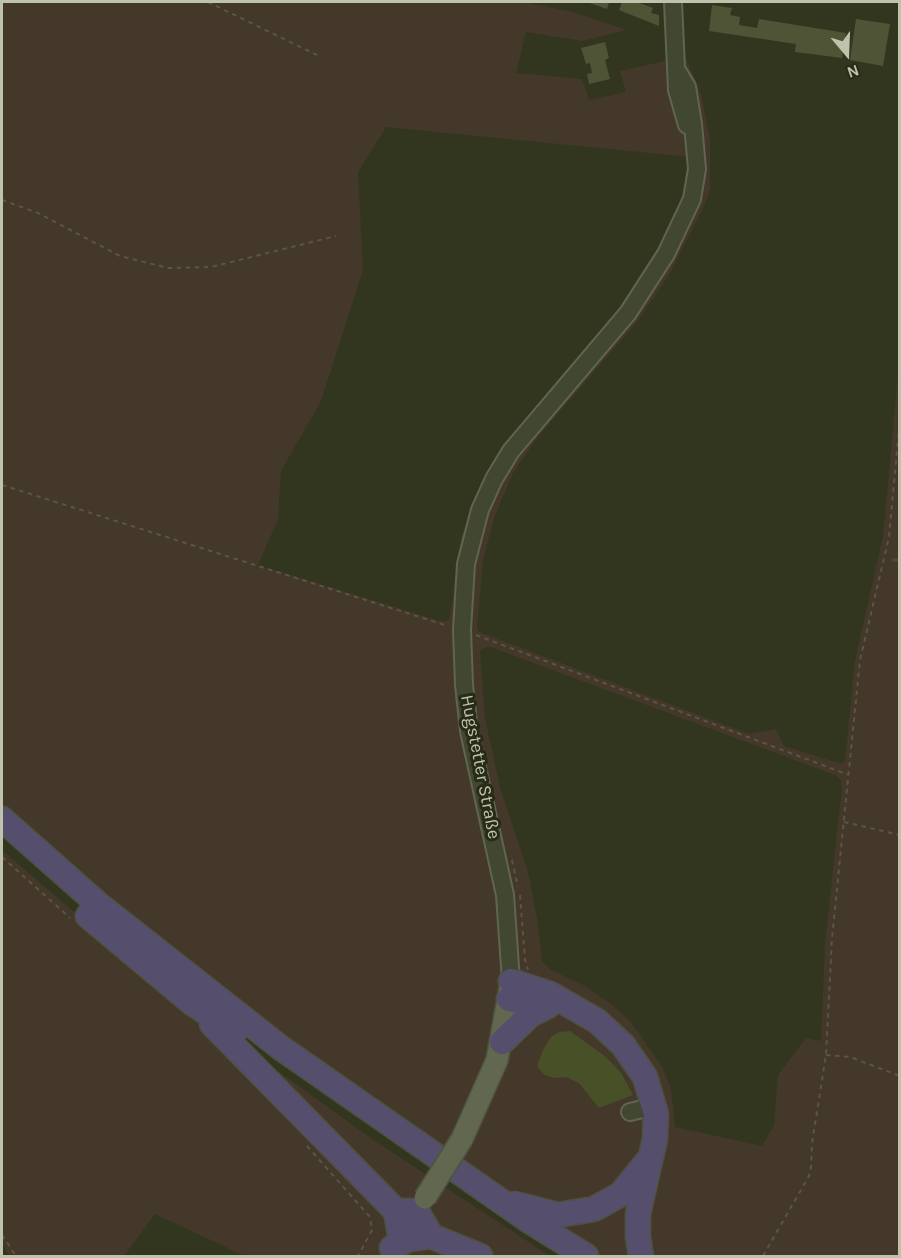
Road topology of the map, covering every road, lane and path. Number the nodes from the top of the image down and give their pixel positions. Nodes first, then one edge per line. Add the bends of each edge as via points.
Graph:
1 (208, 2) edge
2 (673, 2) edge
3 (321, 57) dead end
4 (2, 200) edge
5 (336, 236) dead end
6 (900, 418) edge
7 (2, 485) edge
8 (462, 630) junction
9 (849, 775) junction
10 (2, 819) edge
11 (844, 822) junction
12 (900, 835) edge
13 (2, 841) edge
14 (2, 856) edge
15 (76, 923) dead end
16 (510, 990) junction
17 (192, 1003) junction
18 (548, 1006) junction
19 (575, 1009) junction
20 (502, 1042) junction
21 (826, 1055) junction
22 (900, 1076) edge
23 (655, 1106) junction
24 (630, 1112) dead end
25 (301, 1140) dead end
26 (651, 1153) junction
27 (499, 1200) junction
28 (415, 1206) junction
29 (2, 1235) edge
30 (431, 1236) junction
31 (393, 1247) edge
32 (16, 1257) edge
33 (358, 1257) edge
34 (480, 1257) edge
35 (563, 1257) edge
36 (586, 1257) edge
37 (641, 1257) edge
38 (763, 1257) edge

1 - 3 path
2 - 8 street, Hugstetter Straße via 673,42 678,72 691,100 697,156 692,199 666,254 628,313 536,418 494,479 471,543 463,589
4 - 5 path via 38,213 120,255 168,268 211,267
6 - 9 path via 889,537 860,660
7 - 8 path
8 - 9 path
8 - 16 street, Hugstetter Straße via 469,730 505,895
9 - 11 path
10 - 27 highway via 208,993 332,1085
11 - 12 path
11 - 21 path via 832,938
13 - 17 highway
14 - 15 path
16 - 18 highway
16 - 19 highway via 550,994
16 - 20 main road, Hugstetter Straße
17 - 28 highway via 245,1059
17 - 35 highway
18 - 19 highway
18 - 20 highway via 530,1015
19 - 23 highway via 597,1021 623,1046 645,1077
20 - 28 main road, Hugstetter Straße, bridge via 486,1090 462,1139
21 - 22 path via 849,1057
21 - 38 path via 809,1176
23 - 24 street
23 - 26 highway
25 - 33 path via 370,1217 372,1230
26 - 27 highway via 621,1194 594,1209 558,1215
26 - 37 highway via 637,1226
27 - 36 highway
28 - 30 highway
28 - 31 highway
29 - 32 path
30 - 31 highway via 409,1239
30 - 34 highway

